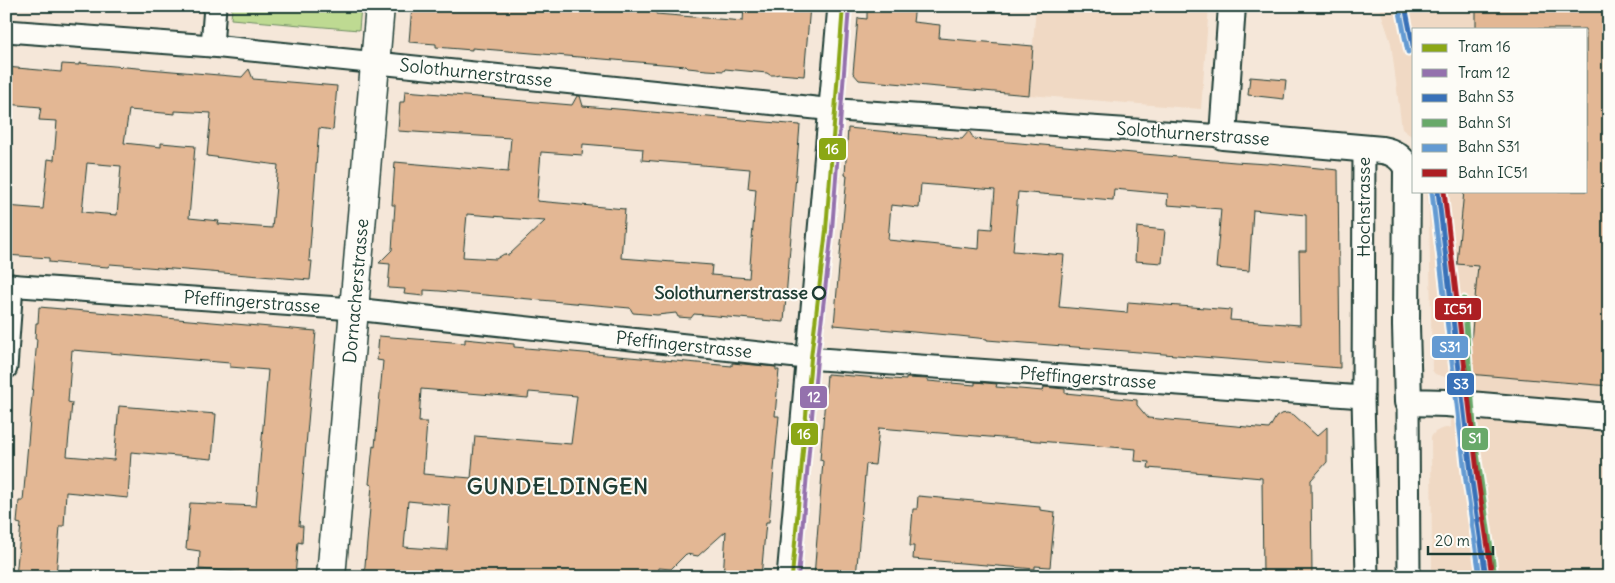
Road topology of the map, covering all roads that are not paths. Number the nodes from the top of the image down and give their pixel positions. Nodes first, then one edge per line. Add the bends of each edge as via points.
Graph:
1 (215, 6) edge
2 (380, 6) edge
3 (839, 6) edge
4 (1232, 6) edge
5 (6, 31) edge
6 (212, 46) junction
7 (376, 63) junction
8 (830, 110) junction
9 (1224, 136) junction
10 (1364, 147) junction
11 (9, 285) edge
12 (354, 309) junction
13 (806, 358) junction
14 (6, 368) edge
15 (1363, 397) junction
16 (1408, 402) junction
17 (1609, 417) edge
18 (331, 577) edge
19 (788, 577) edge
20 (1367, 577) edge
21 (1409, 577) edge

1 - 6 street
2 - 7 main road, Dornacherstrasse
3 - 8 street
4 - 9 street
5 - 6 street, Solothurnerstrasse
6 - 7 street, Solothurnerstrasse
7 - 8 street, Solothurnerstrasse
7 - 12 main road, Dornacherstrasse
8 - 9 street, Solothurnerstrasse
8 - 13 street
9 - 10 street, Solothurnerstrasse
10 - 15 street, Hochstrasse
10 - 16 street, Hochstrasse via 1397,155 1407,167
11 - 12 street, Pfeffingerstrasse
11 - 14 street
12 - 13 street, Pfeffingerstrasse
12 - 18 main road, Dornacherstrasse
13 - 15 street, Pfeffingerstrasse
13 - 19 street
15 - 20 street, Hochstrasse
16 - 17 street
16 - 21 street, Hochstrasse

